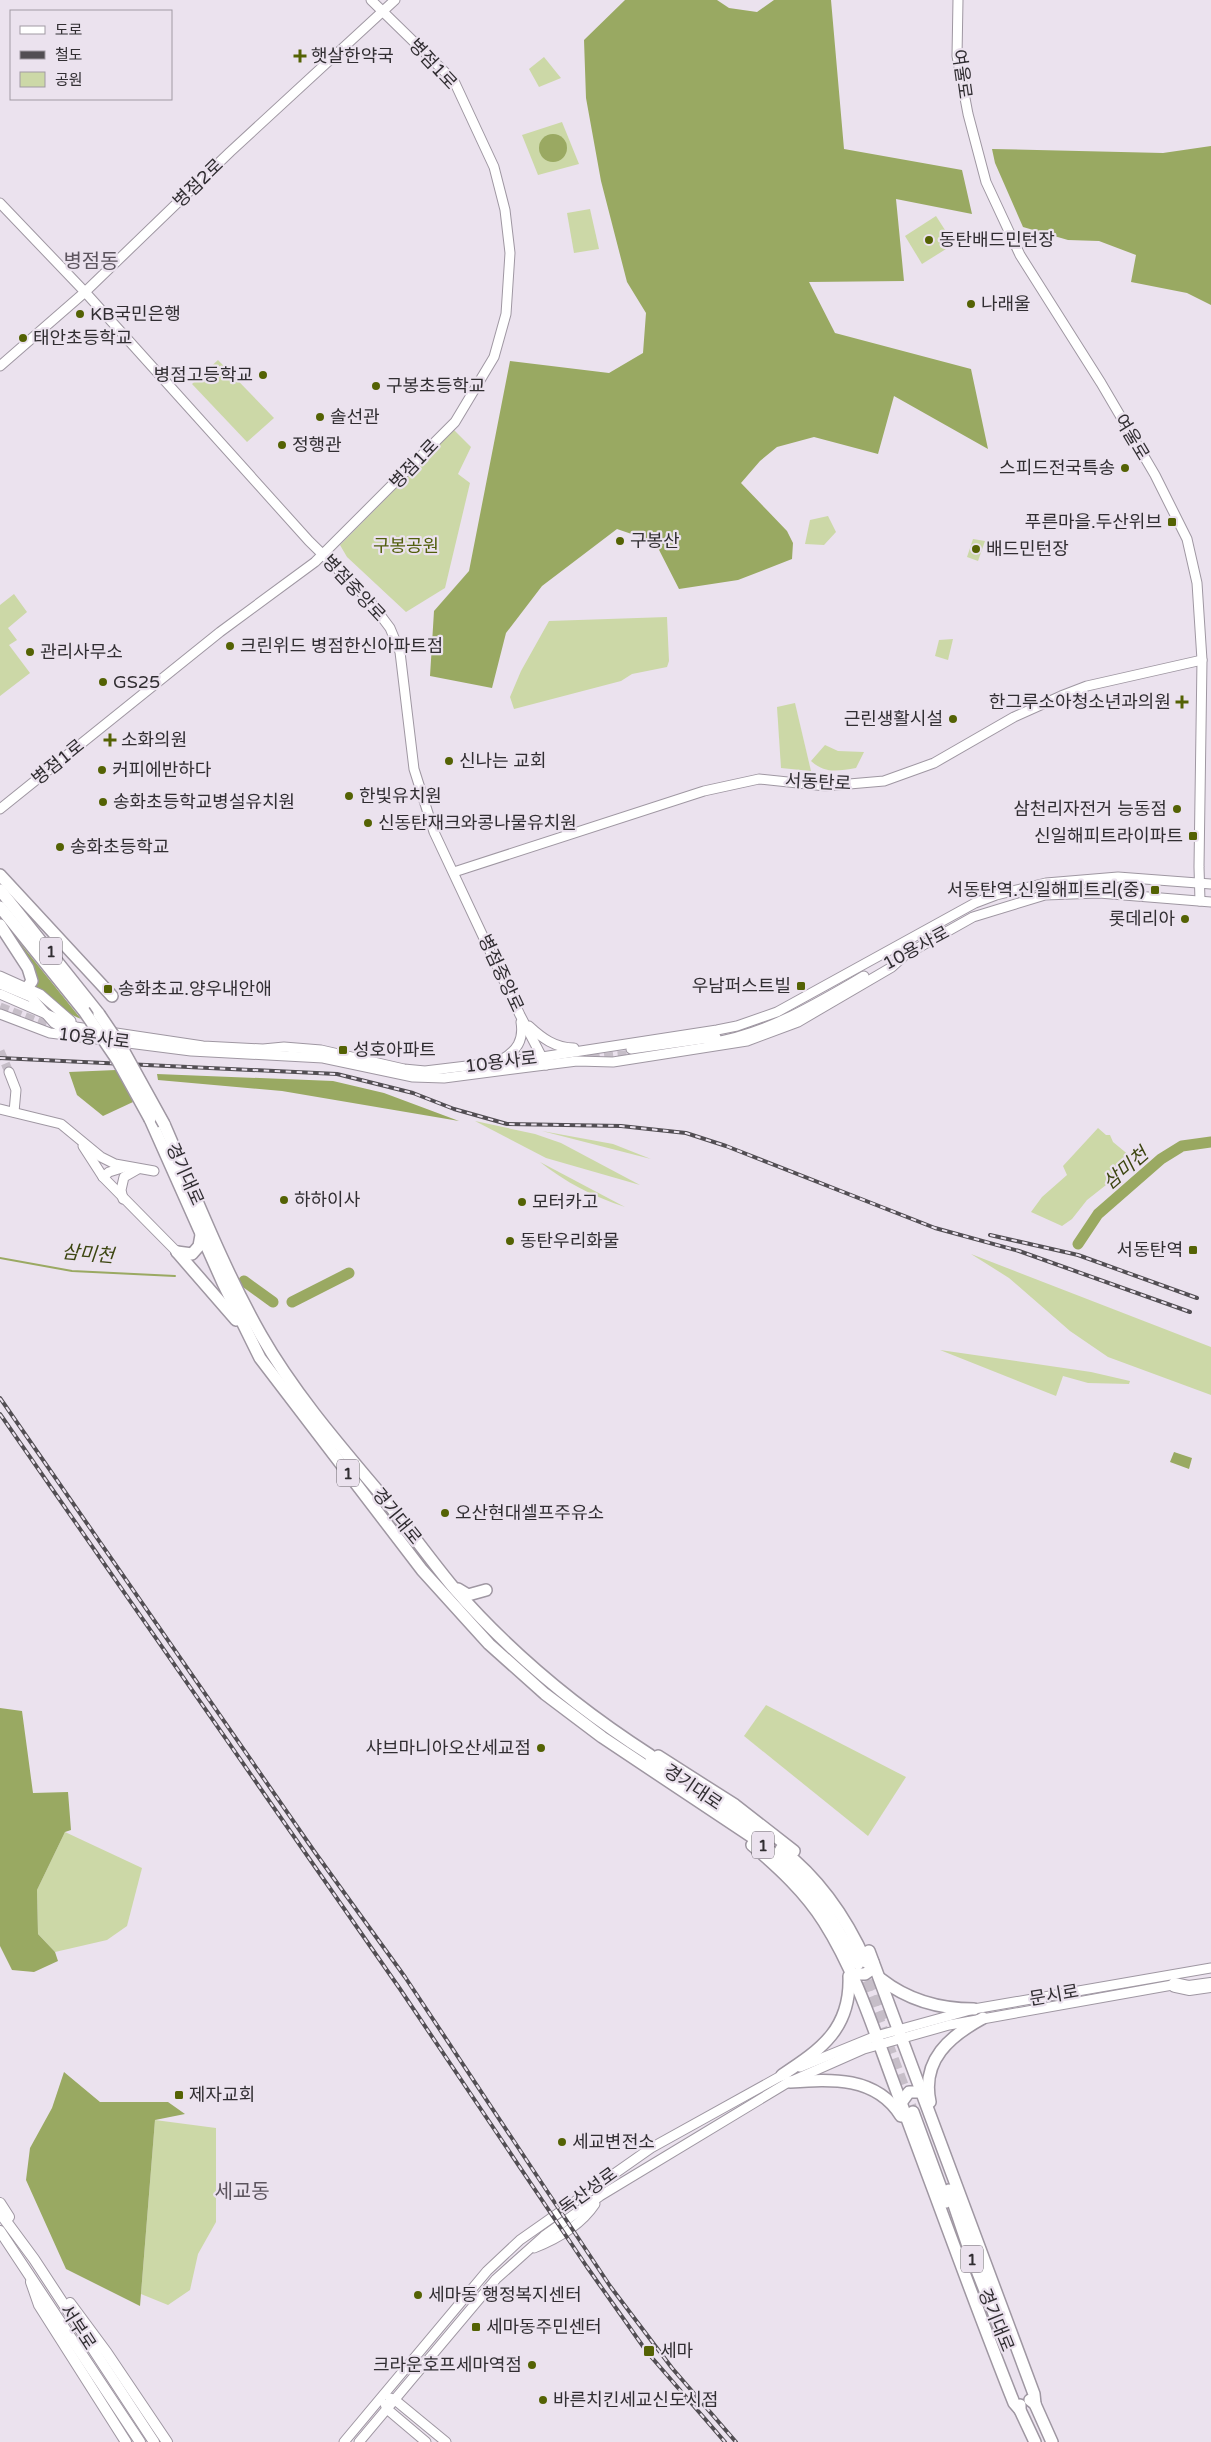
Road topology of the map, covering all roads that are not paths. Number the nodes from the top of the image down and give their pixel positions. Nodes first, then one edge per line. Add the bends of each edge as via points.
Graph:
1 (371, 0) edge
2 (395, 0) edge
3 (958, 0) edge
4 (383, 12) junction
5 (0, 203) edge
6 (85, 292) junction
7 (0, 366) edge
8 (323, 555) junction
9 (1202, 660) junction
10 (0, 809) edge
11 (454, 872) junction
12 (0, 874) edge
13 (1199, 883) junction
14 (1211, 884) edge
15 (0, 890) edge
16 (1200, 901) junction
17 (1211, 902) edge
18 (0, 907) edge
19 (0, 925) edge
20 (898, 947) junction
21 (903, 957) junction
22 (0, 976) edge
23 (0, 984) edge
24 (27, 988) junction
25 (0, 994) edge
26 (112, 996) dead end
27 (0, 1014) edge
28 (48, 1014) junction
29 (520, 1015) junction
30 (87, 1028) junction
31 (77, 1036) junction
32 (611, 1045) junction
33 (589, 1049) junction
34 (544, 1061) junction
35 (613, 1062) junction
36 (481, 1065) junction
37 (9, 1072) tunnel mouth
38 (0, 1108) edge
39 (14, 1112) junction
40 (79, 1139) junction
41 (125, 1167) junction
42 (138, 1169) junction
43 (154, 1171) dead end
44 (103, 1177) junction
45 (123, 1199) junction
46 (201, 1234) junction
47 (177, 1252) junction
48 (245, 1330) junction
49 (453, 1586) junction
50 (486, 1590) dead end
51 (860, 1966) junction
52 (1211, 1968) edge
53 (880, 1978) junction
54 (1211, 1979) edge
55 (1174, 1985) junction
56 (1211, 1985) edge
57 (974, 2009) junction
58 (983, 2018) junction
59 (900, 2033) junction
60 (877, 2040) junction
61 (786, 2078) junction
62 (922, 2092) junction
63 (901, 2103) junction
64 (935, 2131) junction
65 (918, 2148) junction
66 (0, 2203) edge
67 (0, 2213) edge
68 (0, 2231) edge
69 (34, 2259) junction
70 (26, 2269) junction
71 (48, 2281) junction
72 (382, 2396) junction
73 (395, 2400) junction
74 (1035, 2404) junction
75 (387, 2409) junction
76 (1020, 2410) junction
77 (126, 2442) edge
78 (140, 2442) edge
79 (154, 2442) edge
80 (167, 2442) edge
81 (344, 2442) edge
82 (359, 2442) edge
83 (426, 2442) edge
84 (446, 2442) edge
85 (1035, 2442) edge
86 (1052, 2442) edge

1 - 4 street, 병점1로
2 - 4 street, 병점2로
3 - 9 street, 여울로 via 957,56 986,182 1020,255 1101,383 1179,520 1197,583
4 - 6 street, 병점2로 via 230,152
4 - 8 street, 병점1로 via 454,81 483,138 505,210 510,253 508,297 494,357 455,422
5 - 6 street, 병점중앙로
6 - 7 street, 병점2로
6 - 8 street, 병점중앙로
8 - 10 street, 병점1로 via 220,632
8 - 11 street, 병점중앙로 via 369,600 398,644 414,769 434,832
9 - 11 street, 서동탄로 via 1087,686 1014,718 934,763 884,781 826,786 773,780 746,781
9 - 13 street, 여울로
11 - 29 street, 병점중앙로
12 - 26 main road
13 - 14 street, 10용사로
13 - 16 street, 여울로
13 - 20 street, 10용사로 via 1118,877 1019,888 975,903
15 - 49 main road, 경기대로 / 1, bridge via 99,1014 122,1048 164,1124 231,1275 274,1356
16 - 17 street, 10용사로
16 - 21 street, 10용사로 via 1099,893 1045,895 973,918
18 - 46 main road, 경기대로 / 1, bridge via 84,1011 118,1061 150,1118
19 - 24 main road via 28,968 32,980
20 - 21 street, 10용사로 via 887,957 769,1023 736,1034 632,1052 721,1041 769,1028
20 - 32 street, 10용사로 via 757,1020 716,1030
21 - 35 street, 10용사로 via 892,967 798,1022 773,1033 726,1046
22 - 24 street
23 - 28 street via 31,997
24 - 30 street via 44,997 70,1020
25 - 28 street
27 - 31 street, 10용사로 via 50,1033
28 - 30 street via 76,1027
28 - 31 street via 61,1029
29 - 33 street via 549,1042 566,1048
29 - 34 street, 병점중앙로
29 - 36 street via 523,1034 518,1046 501,1060
30 - 36 street, 10용사로 via 203,1046 263,1049 284,1046 321,1050 425,1071
31 - 34 street, 10용사로 via 202,1053 322,1058 422,1077 463,1076
32 - 33 street, 10용사로
32 - 35 street via 606,1053
33 - 34 street, 10용사로
34 - 35 street, 10용사로
34 - 36 street, 10용사로
37 - 39 street via 16,1090
38 - 39 street
39 - 40 street via 61,1124
40 - 41 street via 107,1161
40 - 44 street
41 - 42 street
41 - 44 street
42 - 43 street
42 - 45 street via 124,1177
44 - 45 street
45 - 47 street
46 - 47 main road via 199,1246 192,1254
46 - 48 main road, 경기대로 / 1
47 - 48 main road
48 - 51 main road, 경기대로 / 1 via 260,1358 292,1402 422,1570 465,1620 544,1694 636,1758 644,1769 740,1834 784,1874
49 - 50 main road via 468,1595
49 - 51 main road, 경기대로 / 1 via 532,1668 610,1730 778,1847 810,1875 841,1914
51 - 53 main road
51 - 60 main road
51 - 61 main road via 844,2015 831,2038
52 - 57 street, 문시로
53 - 57 main road via 901,1993 933,2005 947,2009
53 - 59 main road
54 - 55 street, 문시로
55 - 56 highway via 1189,1988
55 - 58 street, 문시로
57 - 59 street, 문시로
58 - 59 street, 문시로
58 - 64 main road via 956,2034 935,2058 928,2091
59 - 60 street, 독산성로
59 - 62 main road
60 - 61 street, 독산성로
60 - 63 main road
61 - 65 main road via 851,2082 876,2091 895,2106
61 - 72 street, 독산성로 via 651,2148 520,2240 487,2271
61 - 73 street, 독산성로 via 600,2196 544,2236 496,2279
62 - 63 main road via 910,2092
62 - 64 main road
63 - 65 main road
64 - 74 main road via 1034,2394
65 - 76 main road via 980,2318 1014,2403
66 - 69 main road
67 - 69 main road, 서부로
68 - 70 main road, 서부로
69 - 71 main road, 서부로
70 - 77 main road via 39,2305
70 - 78 main road, 서부로
71 - 79 main road, 서부로
71 - 80 main road via 65,2296
72 - 73 street
72 - 75 street
72 - 81 street, 독산성로
73 - 75 street, 독산성로
73 - 84 street
74 - 76 main road, 경기대로 / 1 via 1027,2398 916,2110
74 - 86 main road, 경기대로 / 1
75 - 82 street, 독산성로
75 - 83 street
76 - 85 main road, 경기대로 / 1

